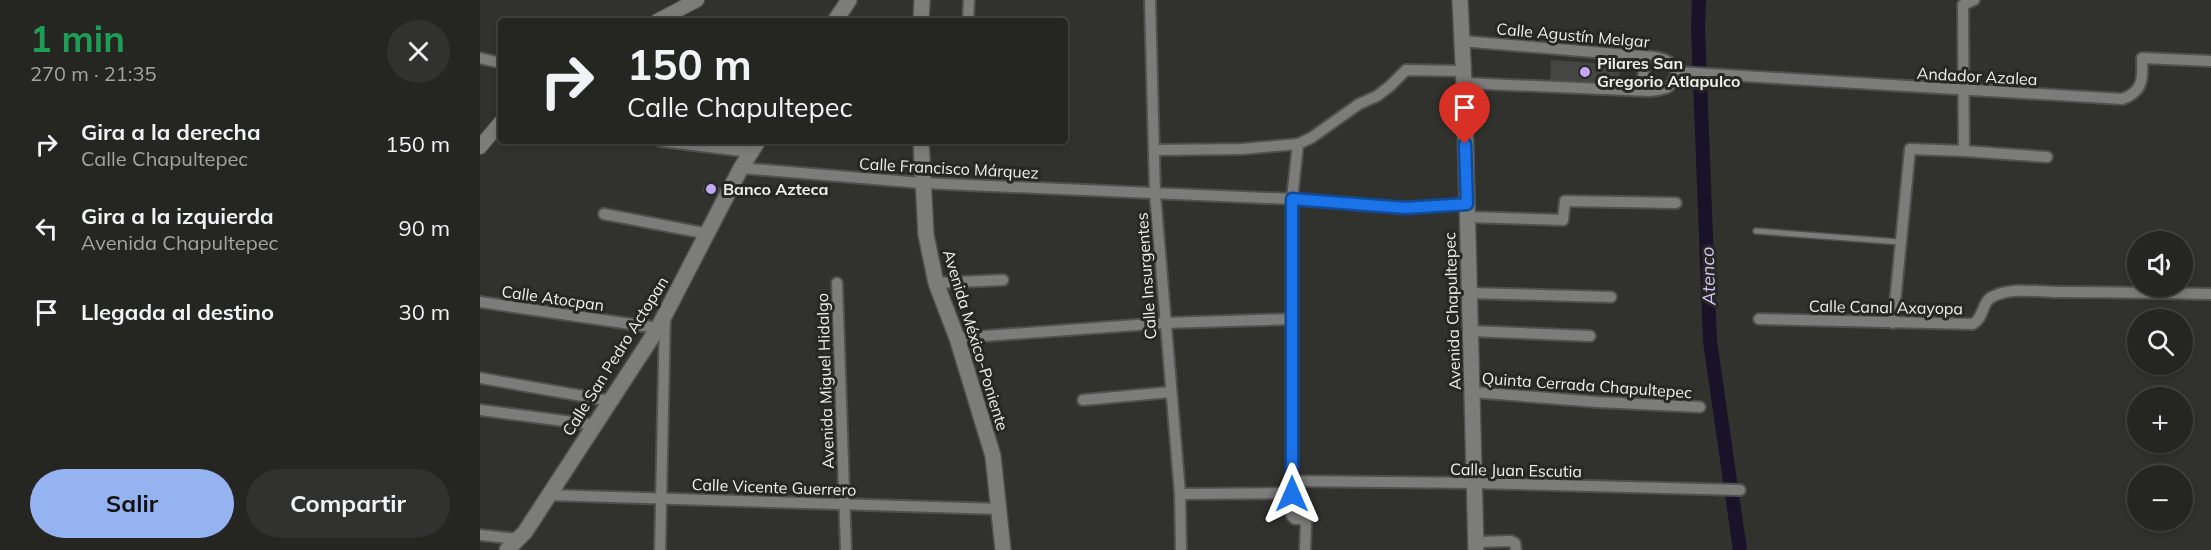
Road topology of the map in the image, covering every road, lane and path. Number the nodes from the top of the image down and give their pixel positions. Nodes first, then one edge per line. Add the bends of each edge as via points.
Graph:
1 (696, 0) edge
2 (849, 0) edge
3 (922, 0) edge
4 (969, 0) edge
5 (1150, 0) edge
6 (1460, 0) edge
7 (1974, 0) edge
8 (663, 18) edge
9 (837, 18) edge
10 (921, 18) edge
11 (968, 18) edge
12 (1461, 41) junction
13 (1630, 55) junction
14 (480, 58) edge
15 (2211, 61) edge
16 (498, 62) edge
17 (1677, 72) junction
18 (1711, 75) joint
19 (1463, 77) junction
20 (1631, 90) junction
21 (1963, 90) junction
22 (498, 126) edge
23 (716, 144) edge
24 (921, 144) edge
25 (1298, 144) junction
26 (754, 146) edge
27 (480, 147) edge
28 (1154, 150) junction
29 (1964, 151) junction
30 (2047, 157) dead end
31 (741, 168) junction
32 (922, 183) junction
33 (1155, 193) junction
34 (1292, 199) junction
35 (1676, 203) dead end
36 (1467, 210) junction
37 (604, 214) dead end
38 (1756, 231) dead end
39 (709, 234) junction
40 (1900, 242) junction
41 (1003, 280) dead end
42 (837, 283) dead end
43 (936, 283) junction
44 (1468, 293) junction
45 (2211, 294) edge
46 (1611, 297) dead end
47 (480, 302) edge
48 (665, 314) junction
49 (1292, 319) junction
50 (1759, 319) dead end
51 (1164, 323) junction
52 (1893, 323) junction
53 (658, 328) junction
54 (1470, 331) junction
55 (1590, 336) dead end
56 (957, 338) junction
57 (480, 378) edge
58 (1171, 392) junction
59 (1472, 392) junction
60 (1083, 400) dead end
61 (611, 401) junction
62 (1700, 407) dead end
63 (480, 410) edge
64 (594, 425) junction
65 (1292, 482) junction
66 (1475, 483) junction
67 (1740, 490) dead end
68 (1180, 494) junction
69 (1292, 494) junction
70 (548, 495) junction
71 (662, 499) junction
72 (844, 504) junction
73 (1000, 509) junction
74 (480, 535) edge
75 (513, 545) edge
76 (1476, 546) edge
77 (660, 550) edge
78 (846, 550) edge
79 (1003, 550) edge
80 (1181, 550) edge
81 (1305, 550) edge
82 (1516, 550) edge

1 - 8 street
2 - 9 main road
3 - 10 main road
4 - 11 street
5 - 28 street, Calle Insurgentes
6 - 12 main road, Avenida Chapultepec
7 - 21 street via 1963,5
12 - 13 street, Calle Agustín Melgar
12 - 19 main road, Avenida Chapultepec
13 - 17 street, Calle Agustín Melgar via 1666,59
13 - 20 street via 1640,61 1644,70 1643,80
14 - 16 street
15 - 21 street, Andador Azalea via 2142,58 2139,88 2122,99
17 - 18 street, Calle Agustín Melgar
17 - 20 street via 1674,83 1668,87
18 - 21 street, Andador Azalea
19 - 20 street
19 - 25 street via 1406,70 1377,96
19 - 36 main road, Avenida Chapultepec
21 - 29 street
22 - 27 street
23 - 26 street
24 - 32 main road, Avenida México-Poniente
25 - 28 street
25 - 34 street
26 - 31 main road, Calle San Pedro Actopan
28 - 33 street, Calle Insurgentes
29 - 30 street
29 - 40 street via 1910,149
31 - 32 street, Calle Francisco Márquez
31 - 39 main road, Calle San Pedro Actopan
32 - 33 street, Calle Francisco Márquez
32 - 43 main road, Avenida México-Poniente via 926,235
33 - 34 street, Calle Francisco Márquez
33 - 51 street, Calle Insurgentes
34 - 36 street, Calle Francisco Márquez
34 - 49 street
35 - 36 street via 1565,201 1563,220
36 - 44 main road, Avenida Chapultepec
37 - 39 street
38 - 40 lane
39 - 48 main road, Calle San Pedro Actopan
40 - 52 street
41 - 43 street
42 - 72 street, Avenida Miguel Hidalgo
43 - 56 main road, Avenida México-Poniente
44 - 46 street
44 - 54 main road, Avenida Chapultepec
45 - 52 street, Calle Canal Axayopa via 2022,291 1986,301 1979,321 1973,324
47 - 53 street, Calle Atocpan
48 - 53 main road, Calle San Pedro Actopan
48 - 71 street
49 - 51 street
49 - 65 street
50 - 52 street, Calle Canal Axayopa
51 - 56 street
51 - 58 street, Calle Insurgentes
53 - 61 main road, Calle San Pedro Actopan
54 - 55 street
54 - 59 main road, Avenida Chapultepec
56 - 73 main road, Avenida México-Poniente via 991,447
57 - 61 street
58 - 60 street
58 - 68 street, Calle Insurgentes
59 - 62 street, Quinta Cerrada Chapultepec
59 - 66 main road, Avenida Chapultepec
61 - 64 main road, Calle San Pedro Actopan
63 - 64 street
64 - 70 main road, Calle San Pedro Actopan
65 - 66 street, Calle Juan Escutia
65 - 69 street
66 - 67 street, Calle Juan Escutia
66 - 76 main road, Avenida Chapultepec
68 - 69 street
68 - 80 street, Calle Insurgentes
69 - 81 street via 1292,516 1306,523
70 - 71 street, Calle Vicente Guerrero
70 - 75 main road, Calle San Pedro Actopan
71 - 72 street, Calle Vicente Guerrero
71 - 77 street
72 - 73 street, Calle Vicente Guerrero
72 - 78 street, Avenida Miguel Hidalgo
73 - 79 main road, Avenida México-Poniente
74 - 75 street
76 - 82 street via 1511,541

